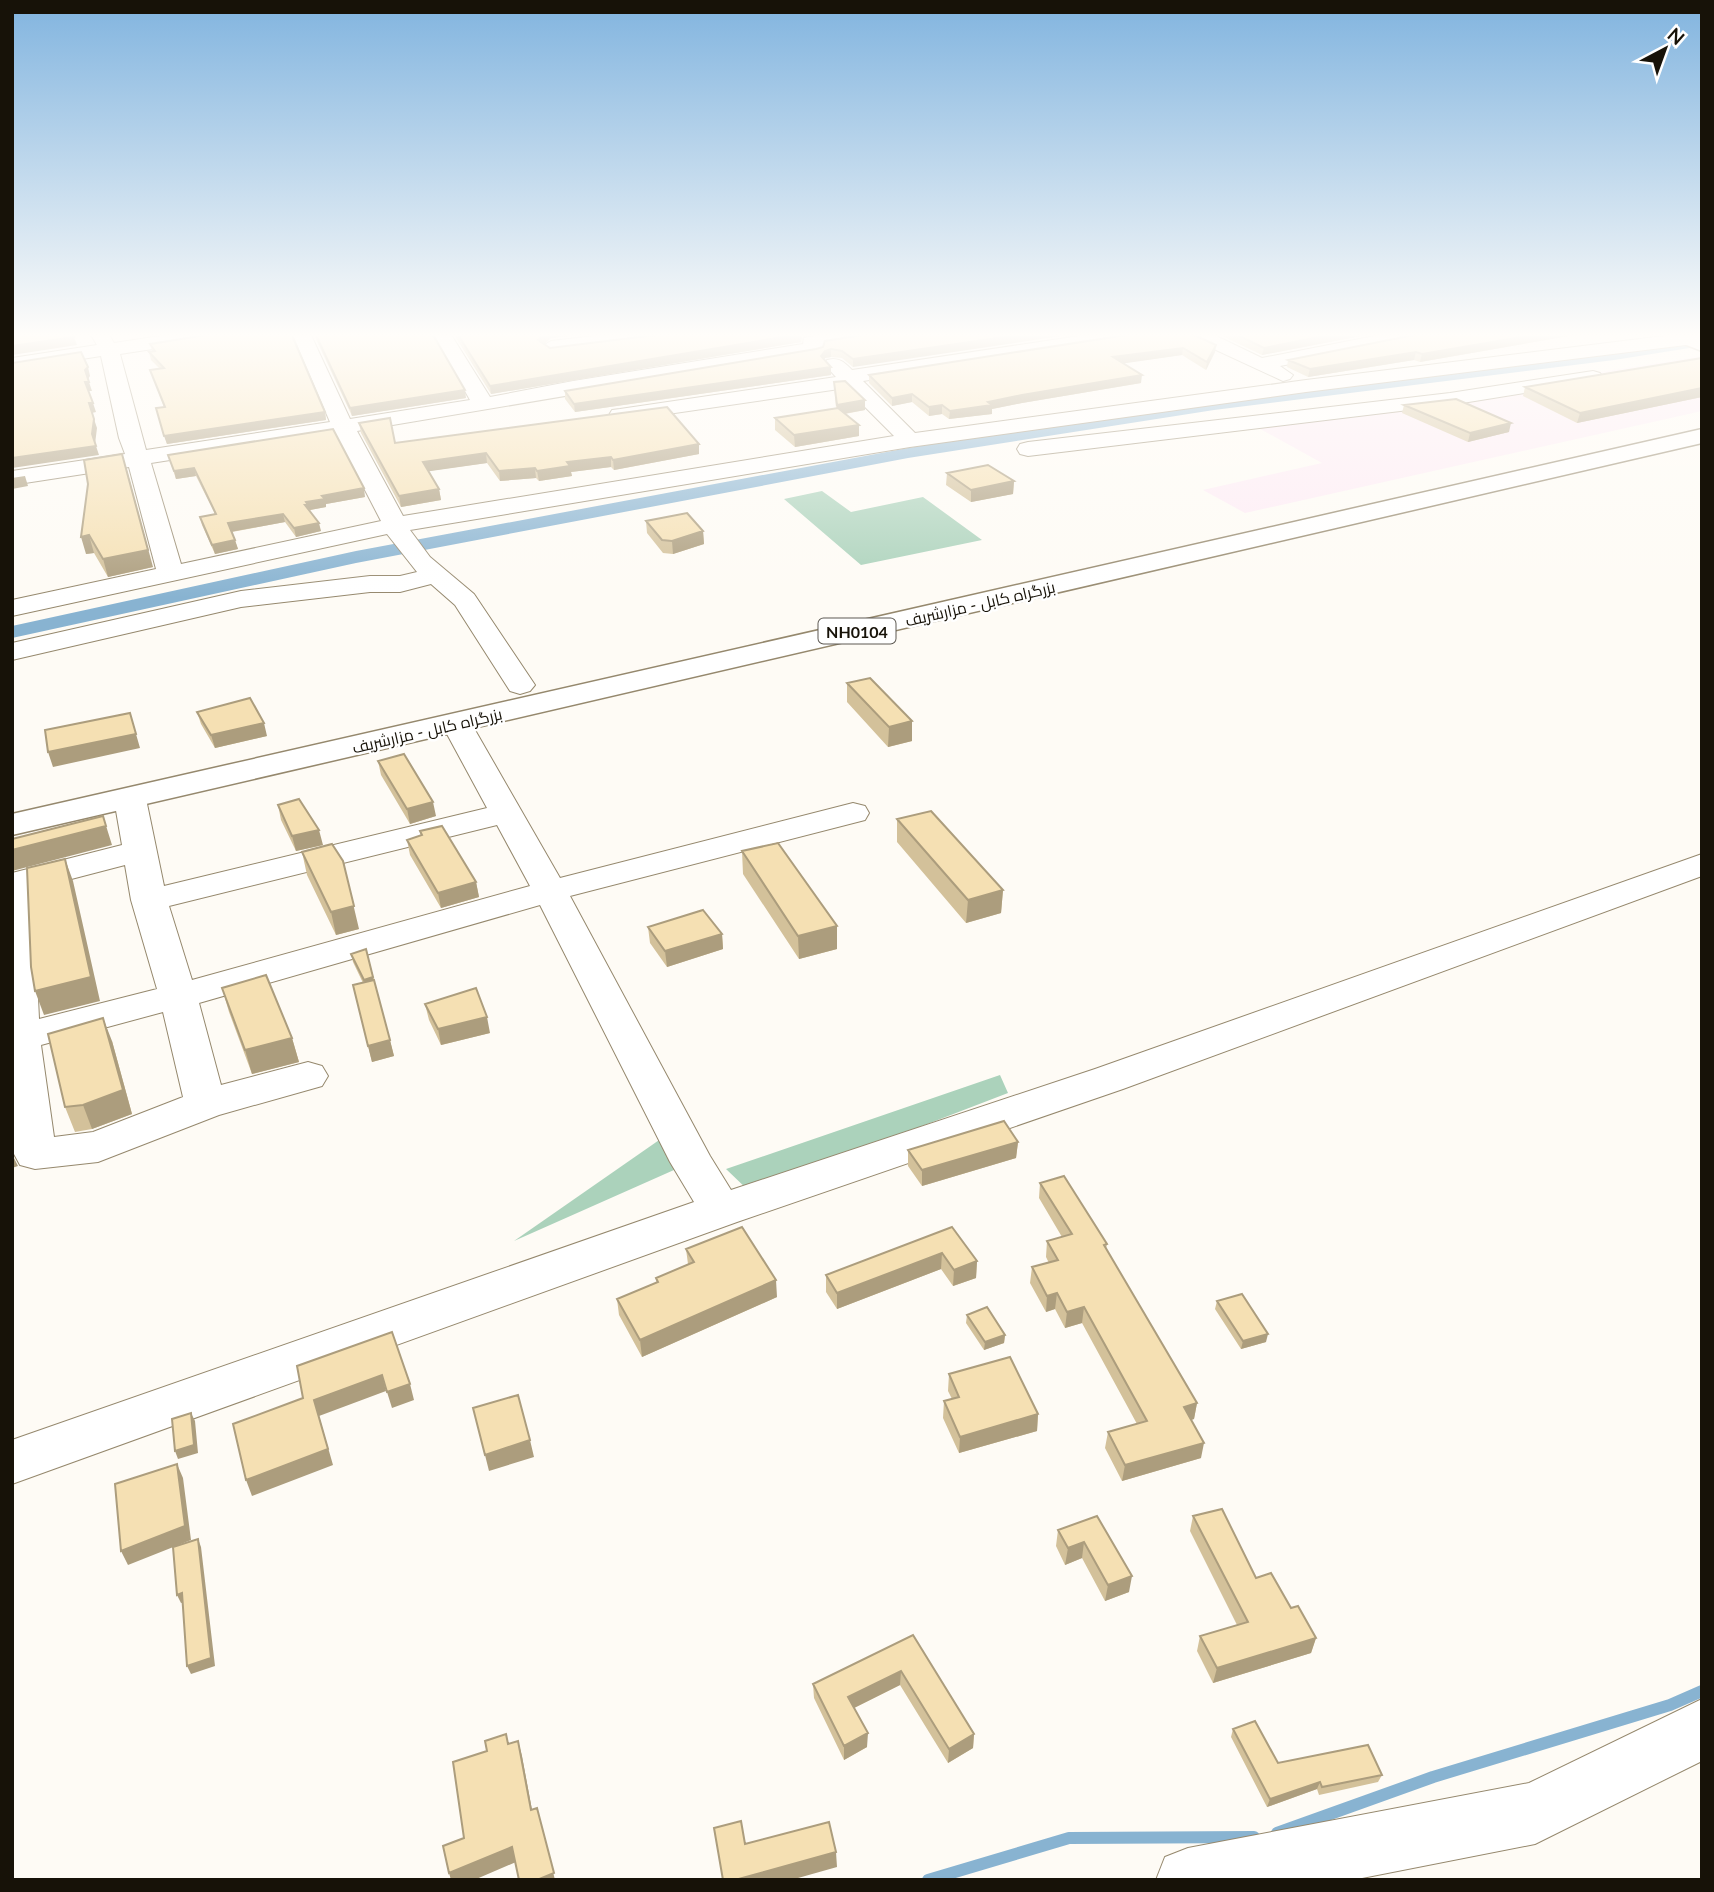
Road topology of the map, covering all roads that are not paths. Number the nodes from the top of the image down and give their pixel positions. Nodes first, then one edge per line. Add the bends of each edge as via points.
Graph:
1 (125, 421) edge
2 (361, 421) edge
3 (892, 421) edge
4 (1047, 421) edge
5 (1259, 421) edge
6 (1687, 421) edge
7 (342, 424) junction
8 (1702, 436) edge
9 (910, 440) junction
10 (1028, 449) dead end
11 (138, 457) junction
12 (12, 478) edge
13 (398, 531) junction
14 (429, 568) junction
15 (170, 572) junction
16 (12, 608) edge
17 (12, 652) edge
18 (520, 685) junction
19 (456, 723) junction
20 (12, 798) edge
21 (130, 799) junction
22 (506, 813) junction
23 (853, 813) dead end
24 (12, 825) edge
25 (141, 850) junction
26 (1702, 864) edge
27 (550, 891) junction
28 (149, 900) junction
29 (178, 996) junction
30 (20, 1037) junction
31 (308, 1076) dead end
32 (205, 1104) junction
33 (721, 1210) junction
34 (12, 1462) edge
35 (1702, 1729) edge
36 (1188, 1880) edge

1 - 11 street
2 - 7 street
3 - 9 street
4 - 9 street
5 - 10 street
6 - 18 highway, بزرگراه کابل - مزارشریف / NH0104
7 - 11 street
7 - 13 street
8 - 19 highway, بزرگراه کابل - مزارشریف / NH0104
9 - 13 street
11 - 12 street
11 - 15 street
13 - 14 street
13 - 15 street
14 - 17 street via 400,584 241,599
14 - 18 street via 465,600
15 - 16 street
18 - 20 highway, بزرگراه کابل - مزارشریف / NH0104
19 - 21 highway, بزرگراه کابل - مزارشریف / NH0104
19 - 22 street
21 - 24 highway, بزرگراه کابل - مزارشریف / NH0104
21 - 25 street
22 - 27 street
22 - 28 street
23 - 27 street
25 - 28 street
25 - 30 street via 15,883
26 - 33 street via 1109,1079
27 - 29 street
27 - 33 street
28 - 29 street
29 - 30 street
29 - 32 street
30 - 32 street via 35,1154 98,1147
31 - 32 street
33 - 34 street
35 - 36 street via 1535,1813

